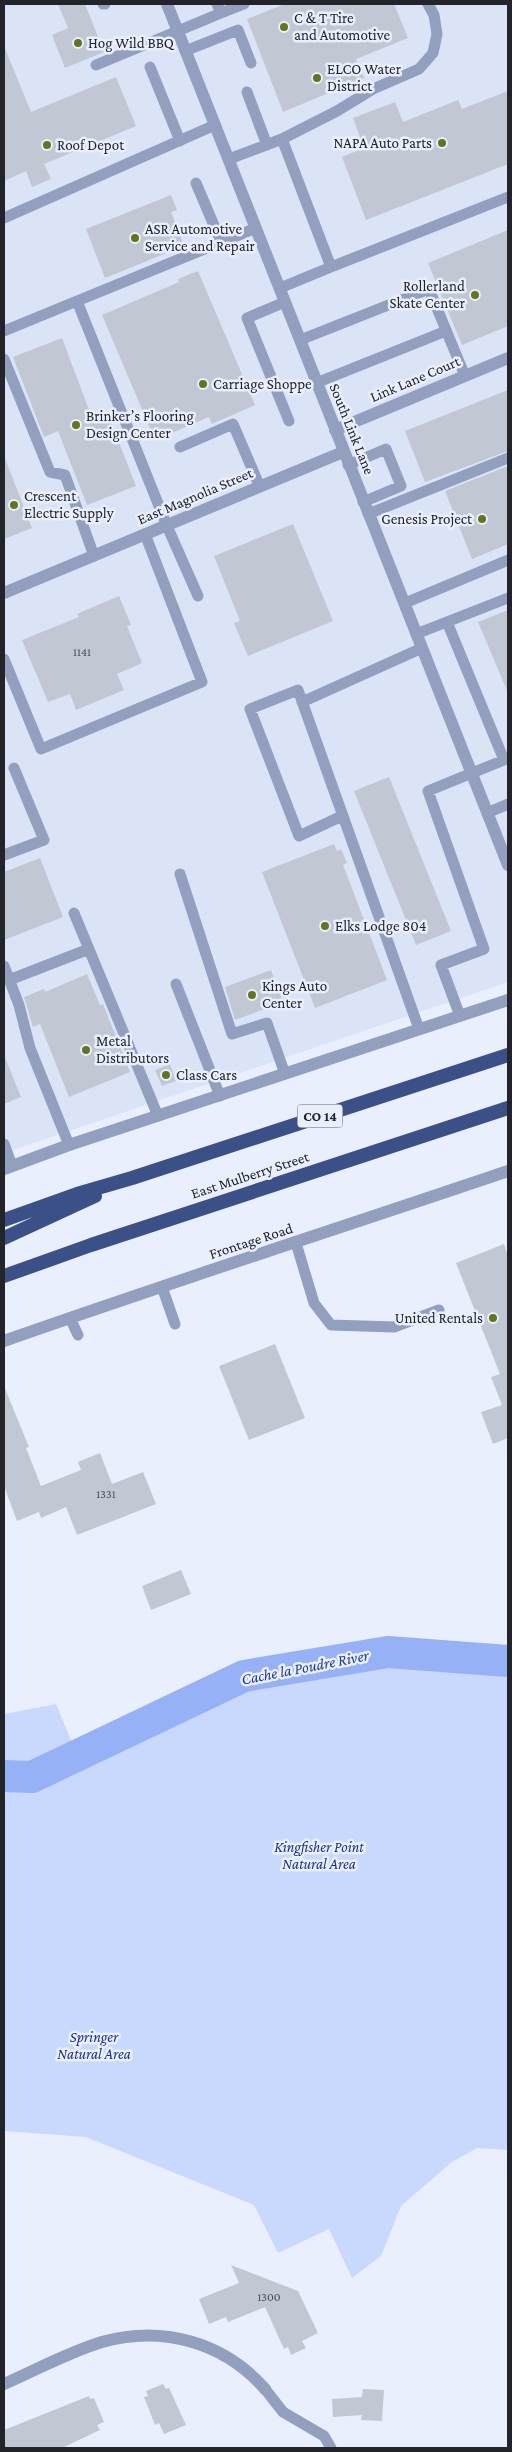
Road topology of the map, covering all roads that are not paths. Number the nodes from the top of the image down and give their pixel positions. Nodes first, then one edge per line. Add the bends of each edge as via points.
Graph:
1 (167, 4) edge
2 (244, 4) edge
3 (428, 4) edge
4 (219, 8) edge
5 (177, 30) junction
6 (186, 51) junction
7 (251, 63) dead end
8 (96, 64) dead end
9 (150, 67) dead end
10 (247, 92) dead end
11 (215, 125) junction
12 (282, 139) junction
13 (180, 141) junction
14 (267, 145) junction
15 (229, 159) junction
16 (196, 183) dead end
17 (508, 197) edge
18 (4, 218) edge
19 (256, 228) junction
20 (221, 242) junction
21 (331, 267) junction
22 (280, 288) junction
23 (78, 301) junction
24 (285, 302) junction
25 (4, 331) edge
26 (446, 331) junction
27 (300, 340) junction
28 (508, 358) edge
29 (4, 359) edge
30 (465, 376) junction
31 (316, 384) junction
32 (289, 421) dead end
33 (334, 430) junction
34 (180, 447) dead end
35 (343, 452) junction
36 (508, 458) edge
37 (348, 465) junction
38 (401, 486) junction
39 (260, 487) junction
40 (406, 499) junction
41 (363, 502) junction
42 (368, 514) junction
43 (167, 526) junction
44 (145, 534) junction
45 (94, 556) junction
46 (508, 560) edge
47 (4, 593) edge
48 (198, 596) dead end
49 (508, 598) edge
50 (405, 603) junction
51 (447, 622) junction
52 (416, 634) junction
53 (422, 648) junction
54 (4, 659) edge
55 (302, 702) junction
56 (506, 759) edge
57 (14, 768) dead end
58 (471, 773) junction
59 (508, 804) edge
60 (487, 812) junction
61 (342, 816) junction
62 (4, 855) edge
63 (508, 866) edge
64 (180, 874) dead end
65 (74, 913) dead end
66 (89, 949) junction
67 (4, 966) edge
68 (10, 980) junction
69 (176, 984) dead end
70 (508, 1000) edge
71 (460, 1016) junction
72 (419, 1029) junction
73 (508, 1055) edge
74 (286, 1074) junction
75 (220, 1096) junction
76 (508, 1108) edge
77 (158, 1116) junction
78 (4, 1144) edge
79 (69, 1145) junction
80 (8, 1168) edge
81 (507, 1175) edge
82 (132, 1178) junction
83 (4, 1220) edge
84 (4, 1238) edge
85 (296, 1243) junction
86 (4, 1276) edge
87 (162, 1287) junction
88 (439, 1310) dead end
89 (70, 1318) junction
90 (175, 1324) dead end
91 (78, 1335) dead end
92 (4, 1341) edge
93 (4, 2384) edge
94 (265, 2389) joint
95 (331, 2448) edge

1 - 5 street, South Link Lane
2 - 4 lane
3 - 12 lane via 434,15 437,34 432,53 420,69 373,89
4 - 5 lane
5 - 6 street, South Link Lane
5 - 8 lane
6 - 7 lane via 238,30
6 - 11 street, South Link Lane
9 - 13 lane
10 - 14 lane
11 - 13 lane
11 - 15 street, South Link Lane
12 - 14 lane
12 - 21 lane
13 - 18 lane
14 - 15 lane
15 - 19 street, South Link Lane
16 - 20 lane
17 - 21 lane
19 - 20 lane
19 - 22 street, South Link Lane
20 - 23 lane
21 - 22 lane
22 - 24 street, South Link Lane
23 - 25 lane
23 - 43 lane
24 - 27 street, South Link Lane
24 - 32 lane via 247,318
26 - 27 lane via 429,289
26 - 30 lane
26 - 31 lane
27 - 31 street, South Link Lane
28 - 30 street, Link Lane Court
29 - 45 lane via 50,472 65,475
30 - 33 street, Link Lane Court
31 - 33 street, South Link Lane
33 - 35 street, South Link Lane
34 - 39 lane via 233,424
35 - 37 street, South Link Lane
35 - 39 street, East Magnolia Street
36 - 40 lane
37 - 38 lane via 386,449
37 - 41 street, South Link Lane
38 - 40 lane
38 - 41 lane
39 - 43 street, East Magnolia Street
40 - 42 lane
41 - 42 street, South Link Lane
42 - 50 street, South Link Lane
43 - 44 street, East Magnolia Street
43 - 48 lane
44 - 45 street, East Magnolia Street
44 - 54 lane via 202,682 41,748
45 - 47 street, East Magnolia Street
46 - 50 lane
49 - 51 lane
50 - 52 street, South Link Lane
51 - 52 lane
51 - 56 lane
52 - 53 street, South Link Lane
53 - 55 lane
53 - 58 street, South Link Lane
55 - 61 lane
55 - 61 lane via 298,690 250,709 299,836
56 - 58 lane
57 - 62 lane via 44,840
58 - 60 street, South Link Lane
58 - 71 lane via 428,790 484,949 441,965
59 - 60 lane
60 - 63 street, South Link Lane
61 - 72 lane
64 - 74 lane via 232,1034 267,1023
65 - 66 lane
66 - 68 lane
66 - 77 lane
67 - 68 lane
68 - 79 lane via 30,1048
69 - 75 lane
70 - 71 street
71 - 72 street
72 - 74 street
73 - 82 highway, CO 14
74 - 75 street
75 - 77 street
76 - 86 highway, East Mulberry Street
77 - 79 street
78 - 80 lane
79 - 80 street
81 - 85 street, Frontage Road
82 - 83 highway, CO 14
82 - 84 highway
85 - 87 street, Frontage Road
85 - 88 lane via 314,1303 331,1325 394,1327
87 - 89 street, Frontage Road
87 - 90 lane
89 - 91 lane
89 - 92 street, Frontage Road
93 - 94 street via 100,2343 152,2335 190,2340 219,2352 241,2366
94 - 95 lane via 283,2412 324,2436

